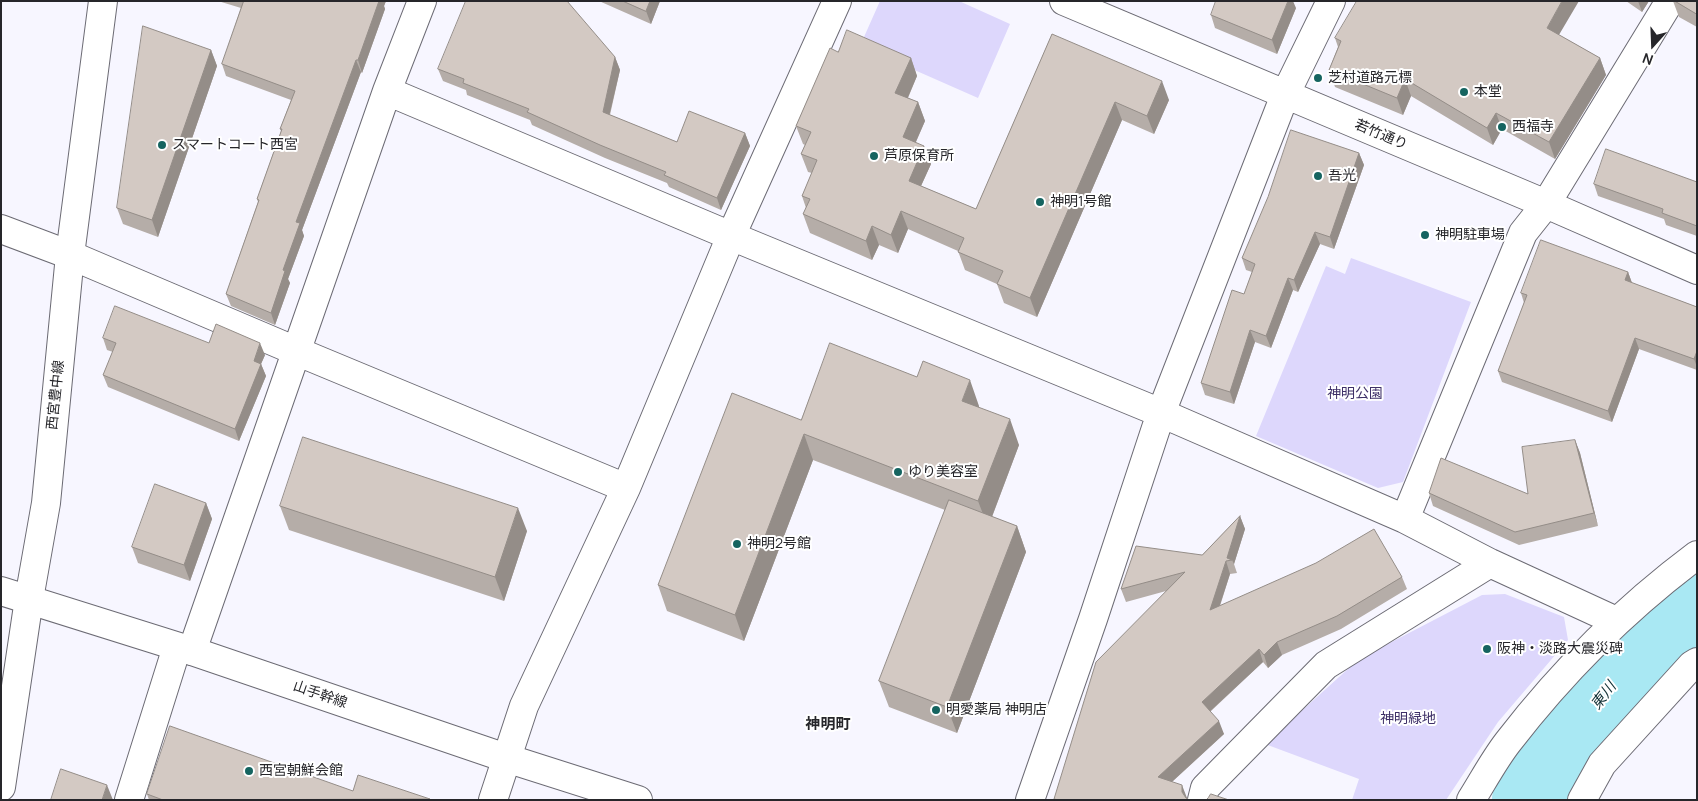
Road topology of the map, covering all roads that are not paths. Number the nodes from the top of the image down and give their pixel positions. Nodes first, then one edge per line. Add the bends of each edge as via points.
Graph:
1 (103, 1) edge
2 (422, 1) edge
3 (837, 1) edge
4 (1064, 1) edge
5 (1331, 1) edge
6 (1670, 1) edge
7 (386, 91) junction
8 (1285, 95) junction
9 (1546, 204) junction
10 (1, 229) edge
11 (731, 236) junction
12 (70, 255) junction
13 (1697, 270) edge
14 (296, 351) junction
15 (1162, 413) junction
16 (626, 488) junction
17 (1405, 519) junction
18 (1697, 555) edge
19 (1490, 563) junction
20 (1, 590) edge
21 (29, 599) junction
22 (1616, 621) junction
23 (185, 649) junction
24 (1697, 662) edge
25 (506, 758) junction
26 (1, 787) edge
27 (129, 800) edge
28 (493, 800) edge
29 (638, 800) edge
30 (1030, 800) edge
31 (1202, 800) edge
32 (1471, 800) edge
33 (1582, 800) edge

1 - 12 street, 西宮豊中線
2 - 7 street
3 - 11 street
4 - 8 street, 若竹通り
5 - 8 street
6 - 9 street
7 - 11 street
7 - 14 street
8 - 9 street, 若竹通り
8 - 15 street
9 - 13 street, 若竹通り
9 - 17 street via 1523,233
10 - 12 street
11 - 15 street
11 - 16 street
12 - 14 street
12 - 21 street, 西宮豊中線 via 46,503
14 - 16 street
14 - 23 street
15 - 17 street
15 - 30 street
16 - 25 street via 524,706
17 - 19 street
18 - 22 street
19 - 22 street
19 - 31 street via 1326,665 1205,788
20 - 21 street, 山手幹線
21 - 23 street, 山手幹線
21 - 26 street, 西宮豊中線
22 - 32 street via 1556,685 1508,743
23 - 25 street, 山手幹線
23 - 27 street
24 - 33 street via 1602,764
25 - 28 street
25 - 29 street, 山手幹線

